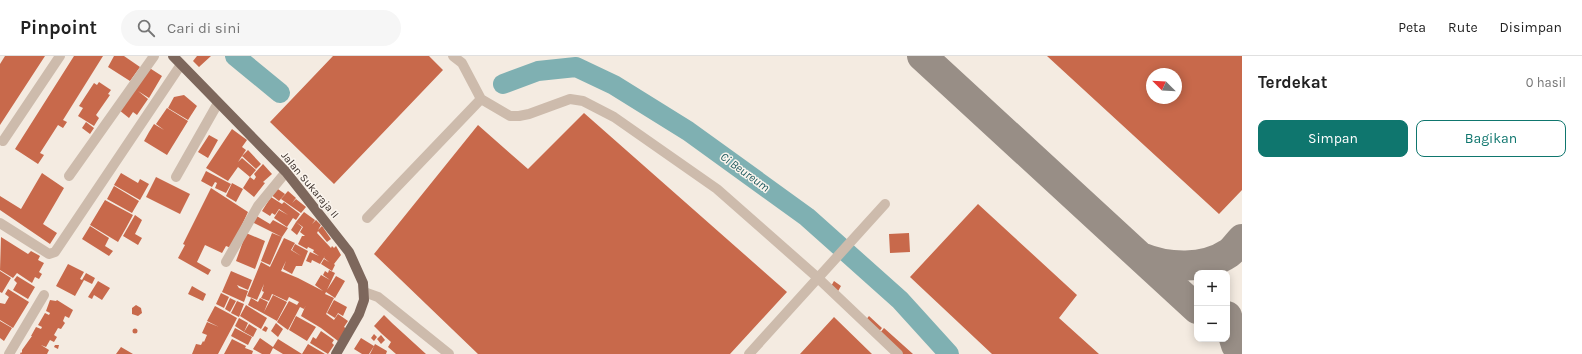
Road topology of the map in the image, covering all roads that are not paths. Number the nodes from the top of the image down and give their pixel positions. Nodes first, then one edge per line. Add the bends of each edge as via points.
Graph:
1 (60, 56) edge
2 (154, 56) edge
3 (173, 56) edge
4 (453, 56) edge
5 (180, 66) junction
6 (480, 99) junction
7 (218, 103) junction
8 (2, 141) dead end
9 (286, 172) junction
10 (69, 176) dead end
11 (176, 177) dead end
12 (885, 204) dead end
13 (367, 218) dead end
14 (0, 223) edge
15 (226, 262) dead end
16 (818, 278) junction
17 (364, 292) junction
18 (44, 295) dead end
19 (9, 354) edge
20 (336, 354) edge
21 (449, 354) edge
22 (749, 354) edge
23 (898, 354) edge

1 - 8 street
2 - 10 street
3 - 5 main road, Jalan Sukaraja II
4 - 6 street via 462,63
5 - 7 main road, Jalan Sukaraja II
5 - 14 street via 54,252 49,254
6 - 13 street
6 - 16 street via 510,116 529,114 570,99 583,101 614,117 717,189
7 - 9 main road, Jalan Sukaraja II
7 - 11 street
9 - 15 street via 258,206
9 - 17 main road, Jalan Sukaraja II via 349,252
12 - 16 street
16 - 22 street
16 - 23 street
17 - 20 main road via 362,307
17 - 21 street via 378,297
18 - 19 street

